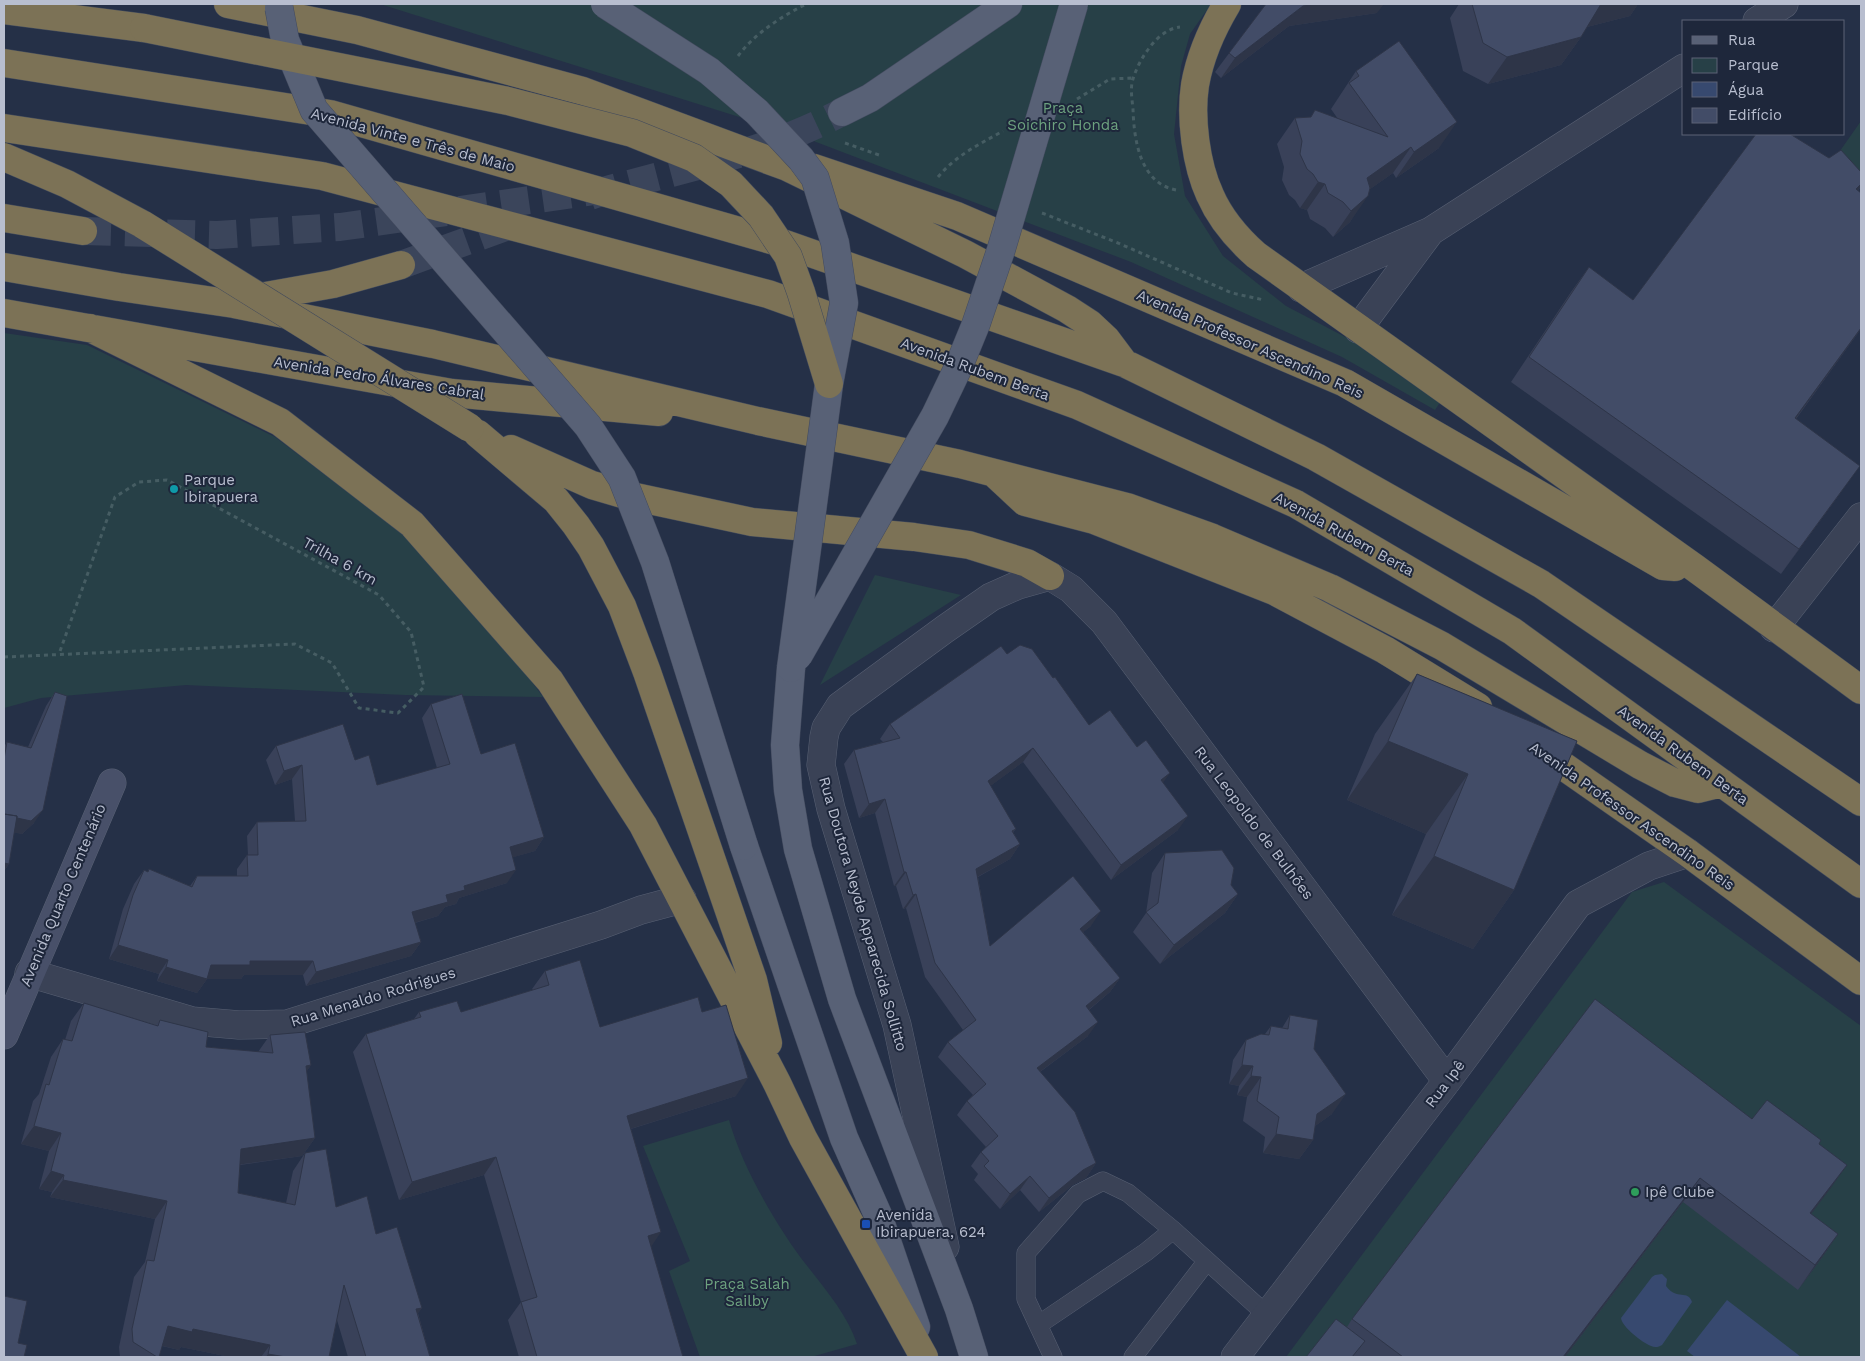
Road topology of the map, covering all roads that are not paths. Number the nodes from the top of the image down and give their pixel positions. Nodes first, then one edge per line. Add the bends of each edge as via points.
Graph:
1 (228, 4) edge
2 (605, 4) edge
3 (1008, 4) edge
4 (1074, 4) edge
5 (1227, 4) edge
6 (1784, 4) edge
7 (279, 5) edge
8 (4, 10) edge
9 (1759, 20) edge
10 (4, 63) edge
11 (1682, 69) edge
12 (842, 112) tunnel mouth
13 (4, 128) edge
14 (4, 157) edge
15 (787, 167) junction
16 (4, 218) edge
17 (83, 231) tunnel mouth
18 (1431, 231) junction
19 (401, 265) tunnel mouth
20 (4, 267) edge
21 (1301, 288) junction
22 (234, 304) junction
23 (4, 313) edge
24 (90, 328) junction
25 (1358, 329) junction
26 (1124, 363) junction
27 (829, 384) junction
28 (758, 422) junction
29 (474, 431) junction
30 (992, 472) junction
31 (1861, 518) edge
32 (1695, 568) junction
33 (1050, 576) junction
34 (1774, 628) junction
35 (791, 668) junction
36 (1861, 690) edge
37 (112, 783) dead end
38 (1722, 783) junction
39 (1861, 802) edge
40 (1688, 853) junction
41 (1861, 884) edge
42 (682, 899) junction
43 (29, 973) junction
44 (1861, 981) edge
45 (4, 1035) edge
46 (1447, 1081) junction
47 (777, 1083) junction
48 (1173, 1230) junction
49 (1208, 1261) junction
50 (960, 1309) junction
51 (1268, 1316) junction
52 (1038, 1325) junction
53 (925, 1357) edge
54 (974, 1357) edge
55 (1053, 1357) edge
56 (1133, 1357) edge
57 (1235, 1357) edge

1 - 15 highway via 357,30 583,91
2 - 27 main road, bridge via 709,71 757,112 815,178 835,243 844,303
3 - 12 main road via 870,98
4 - 35 main road, bridge via 1001,250 958,368 935,416
5 - 21 highway via 1213,27 1195,86 1194,126 1199,159 1208,190 1242,242
6 - 9 street
7 - 53 main road, bridge via 284,40 314,110 588,426 622,478 655,562 744,846 844,1138 878,1216
8 - 27 highway, bridge via 144,28 508,101 632,133 694,158 732,184 762,216 788,256
10 - 26 highway, Avenida Vinte e Três de Maio via 330,114 785,244
11 - 18 street
13 - 38 highway, Avenida Rubem Berta via 322,176 768,294 1077,405 1296,504 1512,631
14 - 29 highway, bridge via 68,184 142,224
15 - 26 highway via 1067,309 1106,338
15 - 32 highway, Avenida Professor Ascendino Reis via 814,168 957,216 1345,383 1663,566
16 - 17 highway
18 - 21 street
18 - 25 street
19 - 22 highway via 333,284
20 - 22 highway
21 - 25 highway
22 - 28 highway via 433,344
23 - 24 highway, Avenida Pedro Álvares Cabral
24 - 28 highway, Avenida Pedro Álvares Cabral via 452,393
24 - 42 highway via 280,422 412,524 550,681 643,825
25 - 32 highway
26 - 39 highway via 1316,457 1541,584
27 - 35 main road, bridge
28 - 30 highway
29 - 33 highway via 584,482 626,495 752,522 969,545 1009,556
29 - 47 highway via 556,500 591,547 622,606 753,980
30 - 38 highway via 1128,507 1213,538 1321,584 1442,646 1675,783 1698,789
30 - 40 highway, Avenida Professor Ascendino Reis via 1025,502 1112,527 1274,591 1385,650 1465,698
31 - 34 street
32 - 34 highway
33 - 46 street, Rua Leopoldo de Bulhões via 1071,589 1104,622
33 - 50 street, Rua Doutora Neyde Apparecida Sollitto via 991,597 944,629 840,706 824,737 821,765 831,809 896,1025
34 - 36 highway
35 - 50 main road via 785,745 788,790 798,849 842,999
37 - 43 street, Avenida Quarto Centenário
38 - 41 highway, Avenida Rubem Berta
40 - 44 highway, Avenida Professor Ascendino Reis
40 - 46 street, Rua Ipê via 1648,866 1578,904
42 - 43 street, Rua Menaldo Rodrigues via 287,1024 239,1025 192,1021
42 - 47 highway
43 - 45 street, Avenida Quarto Centenário
46 - 51 street, Rua Ipê
47 - 53 highway via 803,1138
48 - 49 lane
48 - 52 lane
48 - 52 lane via 1128,1193 1103,1181 1078,1194 1026,1253 1026,1299
49 - 51 lane
49 - 56 lane
50 - 54 main road
51 - 57 street, Rua Ipê
52 - 55 lane

